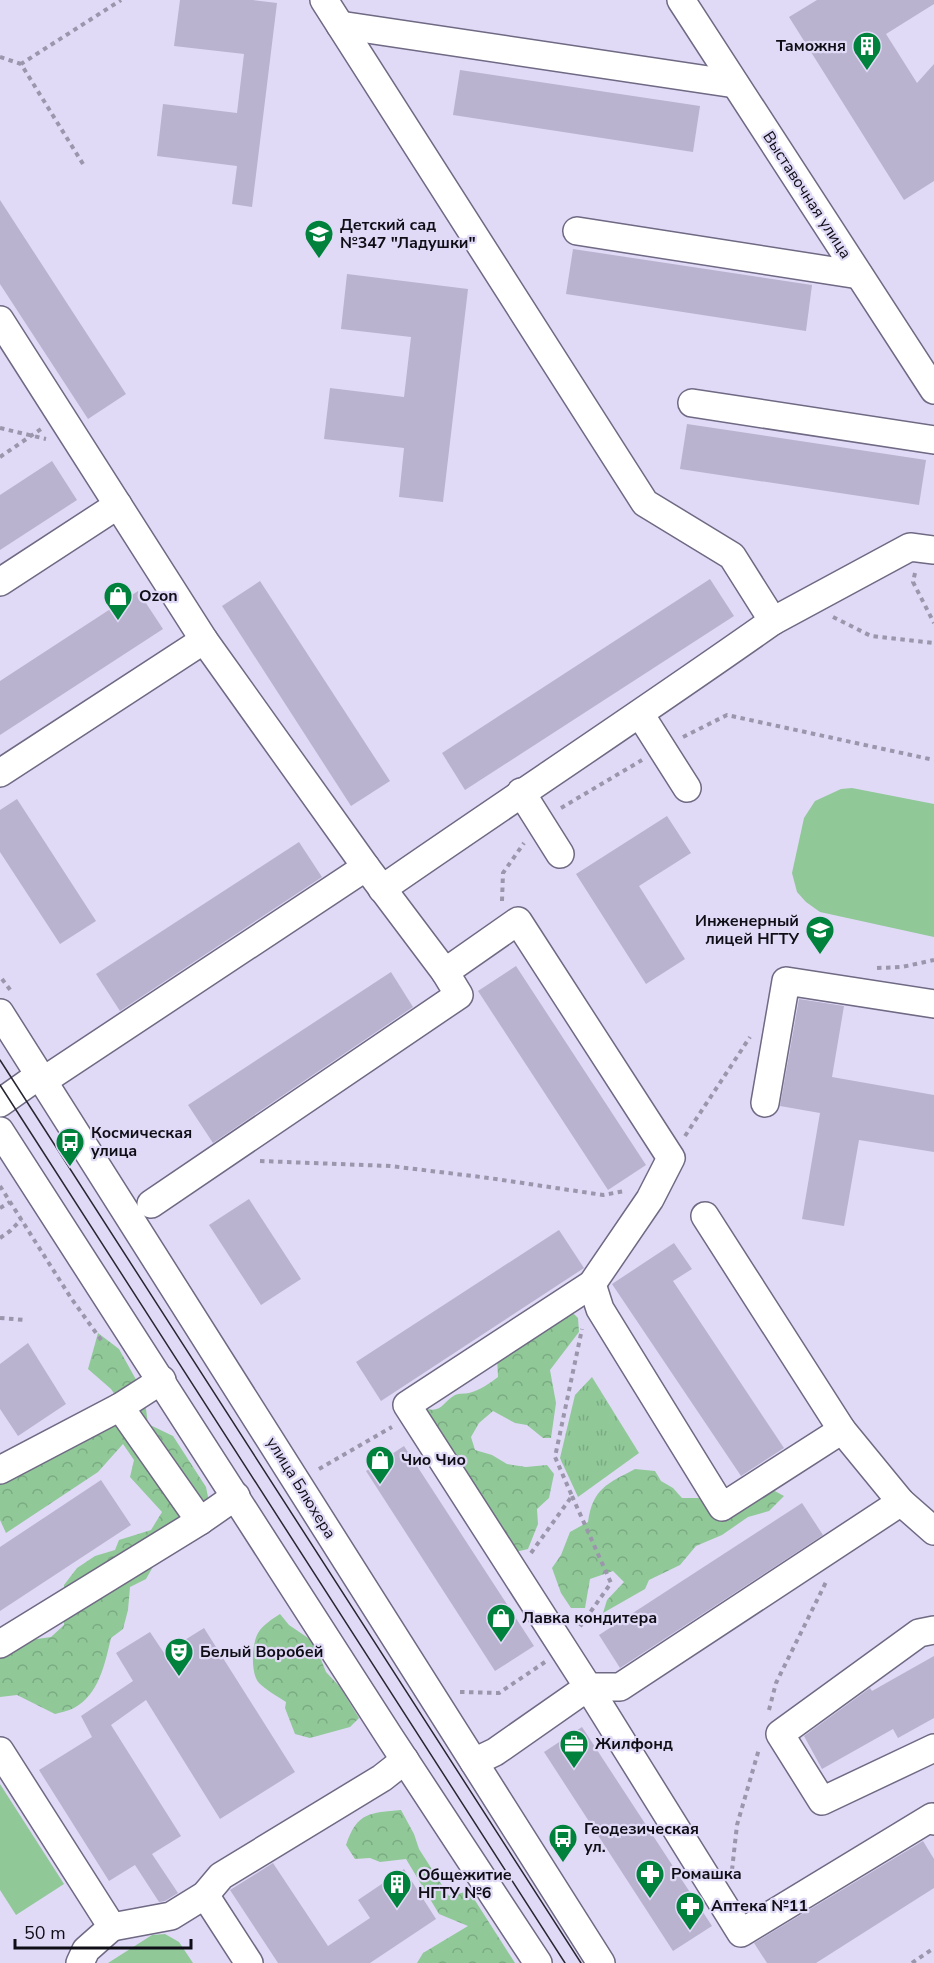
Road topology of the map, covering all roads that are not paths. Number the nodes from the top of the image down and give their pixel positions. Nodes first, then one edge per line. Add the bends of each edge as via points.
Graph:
1 (324, 0) edge
2 (681, 0) edge
3 (340, 25) junction
4 (735, 84) junction
5 (577, 231) dead end
6 (859, 275) junction
7 (0, 320) edge
8 (934, 390) edge
9 (692, 403) dead end
10 (934, 440) edge
11 (118, 505) junction
12 (928, 549) edge
13 (0, 582) edge
14 (773, 621) junction
15 (204, 640) junction
16 (640, 714) junction
17 (0, 773) edge
18 (687, 788) dead end
19 (521, 792) junction
20 (560, 854) dead end
21 (366, 867) junction
22 (382, 888) junction
23 (445, 972) junction
24 (934, 1004) edge
25 (0, 1013) edge
26 (41, 1078) junction
27 (0, 1103) edge
28 (765, 1103) dead end
29 (0, 1131) edge
30 (151, 1204) dead end
31 (705, 1215) dead end
32 (592, 1284) junction
33 (162, 1380) junction
34 (120, 1407) junction
35 (842, 1430) junction
36 (0, 1470) edge
37 (236, 1496) junction
38 (901, 1502) junction
39 (200, 1521) junction
40 (934, 1531) edge
41 (934, 1630) edge
42 (0, 1644) edge
43 (588, 1687) junction
44 (934, 1748) edge
45 (0, 1751) edge
46 (405, 1760) junction
47 (474, 1762) junction
48 (933, 1818) edge
49 (205, 1895) junction
50 (112, 1927) junction
51 (80, 1963) edge
52 (249, 1963) edge
53 (538, 1963) edge
54 (601, 1963) edge

1 - 3 street
2 - 4 street, Выставочная улица
3 - 4 street
3 - 14 street via 645,503 732,555
4 - 6 street, Выставочная улица
5 - 6 street
6 - 8 street, Выставочная улица
7 - 11 street
9 - 10 street
11 - 13 street
11 - 15 street
12 - 14 street via 910,547
14 - 16 street
15 - 17 street
15 - 21 street
16 - 18 street
16 - 19 street
19 - 20 street
19 - 22 street
21 - 22 street
21 - 26 street
22 - 23 street
23 - 30 street via 459,995
23 - 32 street via 518,921 671,1158 650,1199
24 - 28 street via 786,981
25 - 26 street, улица Блюхера
26 - 27 street
26 - 47 street, улица Блюхера
29 - 33 street
31 - 35 street
32 - 35 street via 600,1309 722,1507
32 - 43 street via 407,1405
33 - 34 street
33 - 37 street
34 - 36 street
34 - 39 street
35 - 38 street
37 - 39 street
37 - 46 street
38 - 40 street
38 - 43 street via 620,1687
39 - 42 street
41 - 44 street via 919,1633 780,1734 822,1800
43 - 47 street via 495,1752
43 - 48 street via 741,1933
45 - 50 street
46 - 49 street via 221,1876
46 - 53 street
47 - 54 street, улица Блюхера
49 - 50 street via 171,1916
49 - 52 street
50 - 51 street via 86,1950

